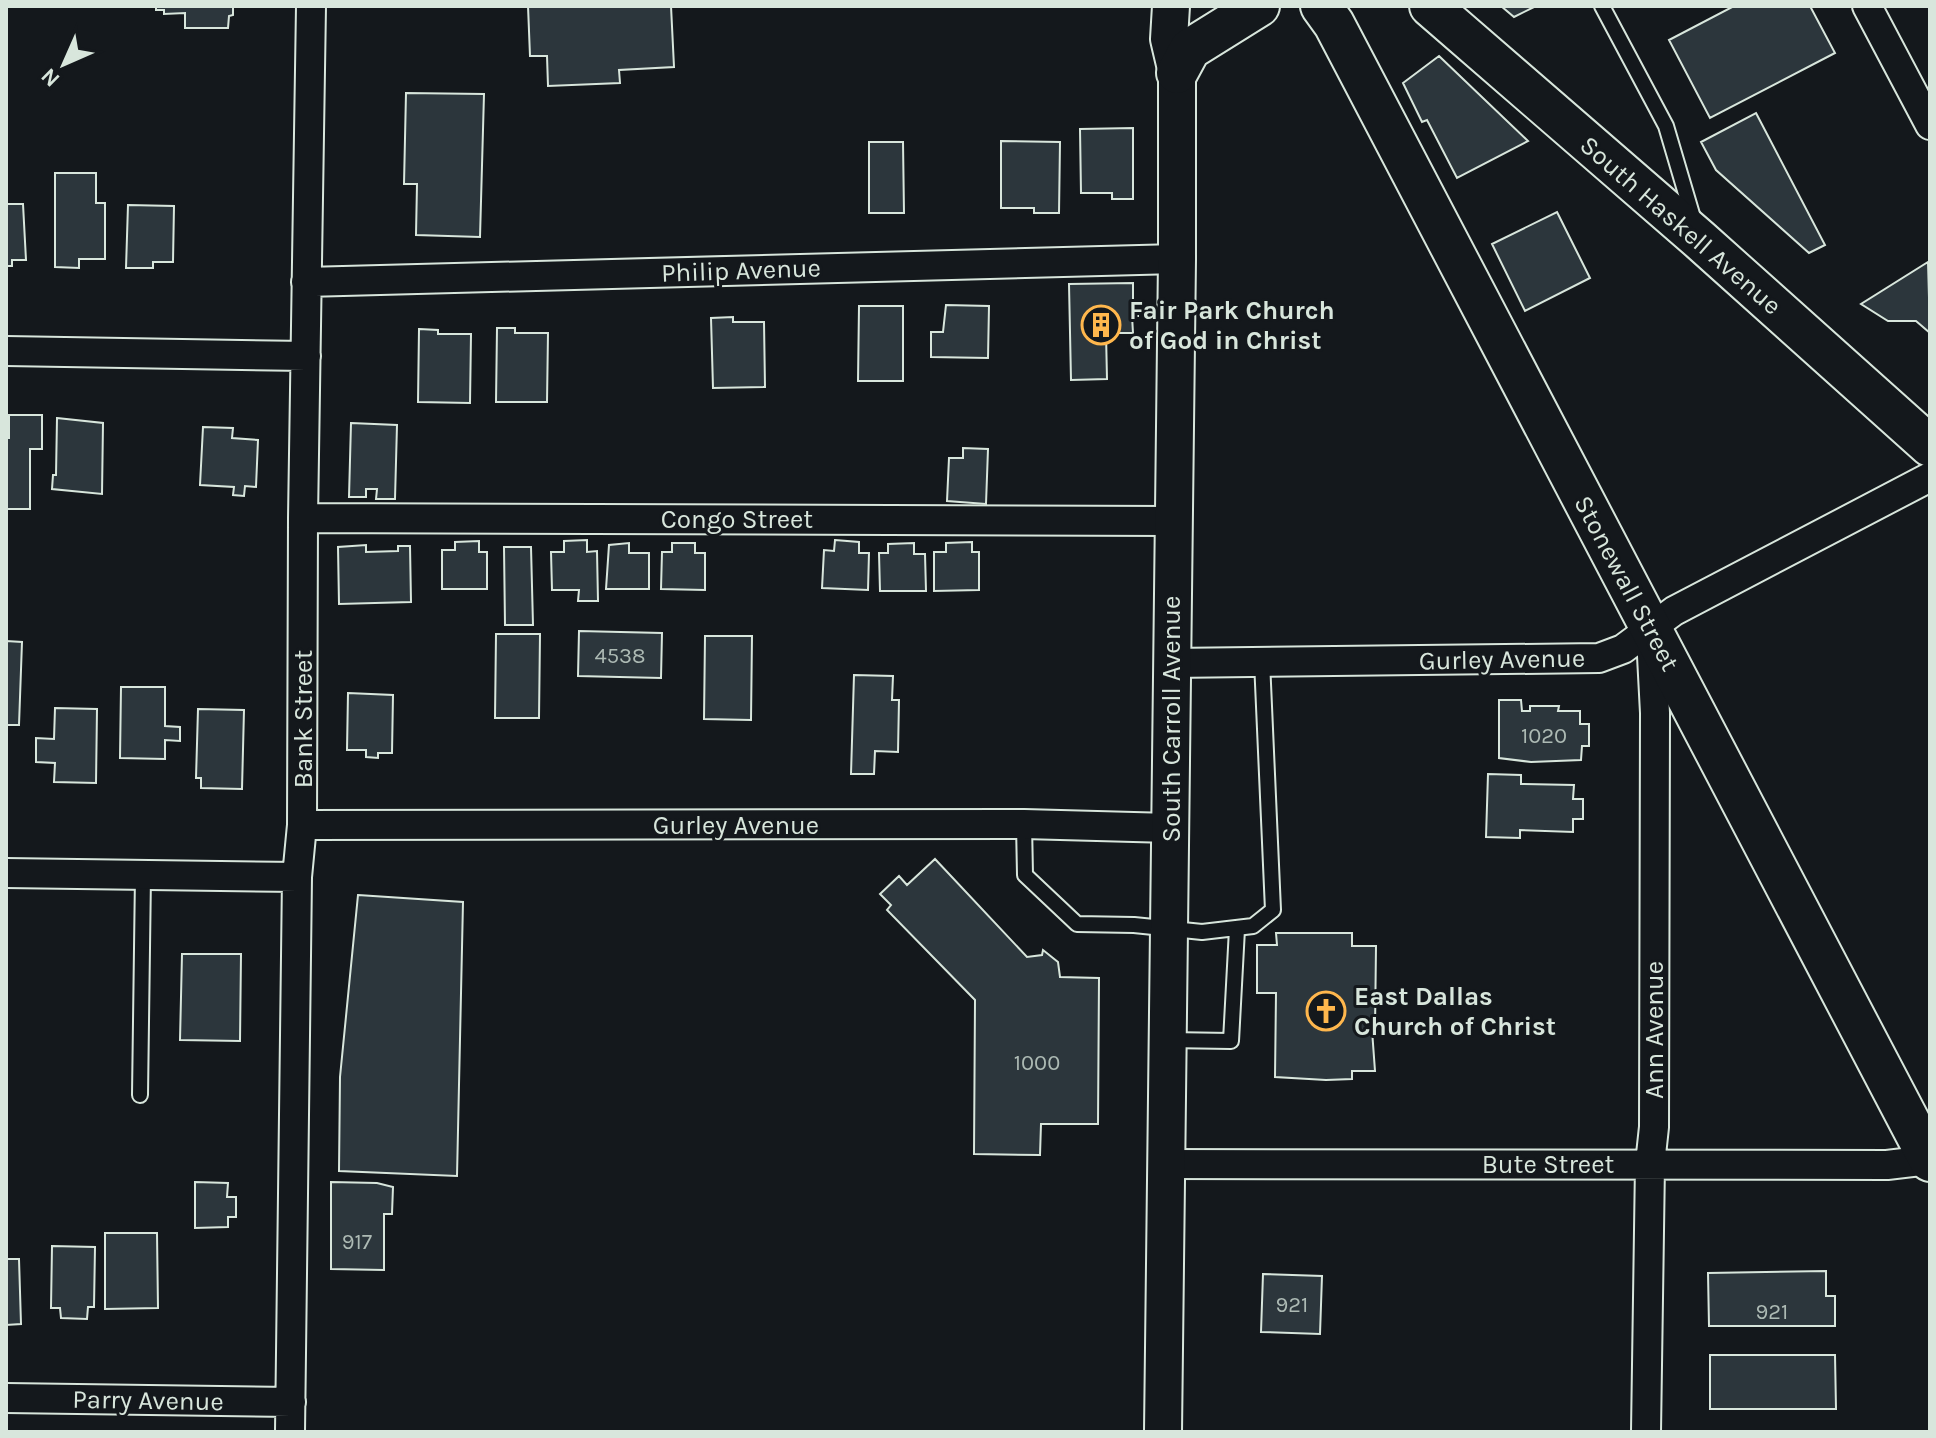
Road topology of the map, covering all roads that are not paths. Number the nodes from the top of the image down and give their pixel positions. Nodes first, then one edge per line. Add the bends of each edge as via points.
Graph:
1 (311, 6) edge
2 (1171, 6) edge
3 (1259, 6) edge
4 (1321, 6) edge
5 (1430, 6) edge
6 (1602, 6) edge
7 (1867, 6) edge
8 (1177, 73) junction
9 (1930, 125) edge
10 (1700, 240) junction
11 (1177, 259) junction
12 (306, 282) junction
13 (6, 351) edge
14 (306, 356) junction
15 (1930, 446) edge
16 (1930, 477) edge
17 (303, 518) junction
18 (1172, 521) junction
19 (1651, 628) junction
20 (1262, 661) junction
21 (1171, 663) junction
22 (1024, 824) junction
23 (302, 825) junction
24 (1170, 828) junction
25 (6, 873) edge
26 (143, 875) junction
27 (297, 877) junction
28 (1170, 929) junction
29 (1237, 929) junction
30 (1166, 1040) junction
31 (140, 1095) dead end
32 (1930, 1160) edge
33 (1165, 1164) junction
34 (1650, 1164) junction
35 (6, 1398) edge
36 (291, 1402) junction
37 (290, 1432) edge
38 (1163, 1432) edge
39 (1646, 1432) edge

1 - 12 street, Bank Street
2 - 8 street, South Carroll Avenue via 1169,39
3 - 8 main road via 1190,49
4 - 19 main road, Stonewall Street
5 - 10 main road, South Haskell Avenue
6 - 10 lane via 1666,126
7 - 9 street
8 - 11 street, South Carroll Avenue
10 - 15 main road, South Haskell Avenue
11 - 12 street, Philip Avenue
11 - 18 street, South Carroll Avenue
12 - 14 street, Bank Street
13 - 14 street
14 - 17 street, Bank Street
16 - 19 street, Gurley Avenue via 1674,611
17 - 18 street, Congo Street
17 - 23 street, Bank Street
18 - 21 street, South Carroll Avenue
19 - 20 street, Gurley Avenue via 1623,649 1599,658
19 - 32 main road, Stonewall Street
19 - 34 street, Ann Avenue via 1655,745
20 - 21 street, Gurley Avenue
20 - 29 lane via 1273,910 1253,926
21 - 24 street, South Carroll Avenue
22 - 23 street, Gurley Avenue
22 - 24 street, Gurley Avenue
22 - 28 lane via 1025,875 1077,924
23 - 27 street, Bank Street
24 - 28 street, South Carroll Avenue
25 - 26 street
26 - 27 street
26 - 31 lane
27 - 36 street, Bank Street
28 - 29 lane
28 - 30 street, South Carroll Avenue
29 - 30 lane via 1231,1041
30 - 33 street, South Carroll Avenue
32 - 34 street, Bute Street via 1887,1165
33 - 34 street, Bute Street
33 - 38 street, South Carroll Avenue
34 - 39 street, Ann Avenue
35 - 36 street, Parry Avenue
36 - 37 street, Bank Street

